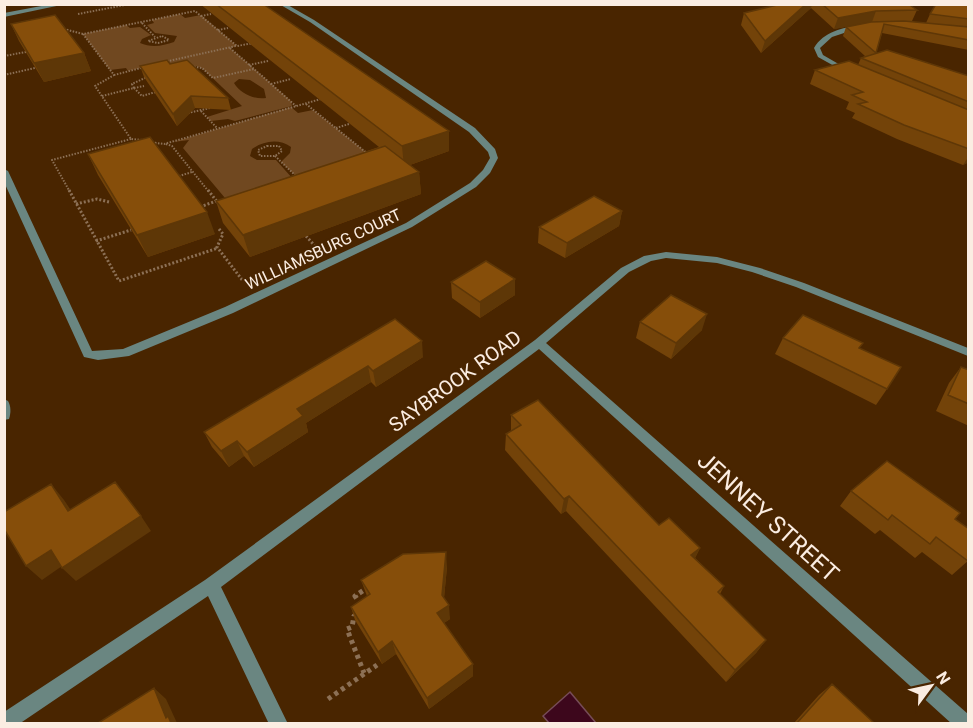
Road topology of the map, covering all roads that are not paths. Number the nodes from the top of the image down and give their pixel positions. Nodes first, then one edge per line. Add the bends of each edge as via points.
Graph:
1 (64, 4) edge
2 (281, 4) edge
3 (4, 15) edge
4 (868, 25) edge
5 (854, 74) edge
6 (4, 171) edge
7 (539, 343) junction
8 (969, 351) edge
9 (4, 404) edge
10 (4, 415) edge
11 (212, 585) junction
12 (4, 723) edge
13 (279, 723) edge
14 (966, 723) edge

1 - 3 street
2 - 6 street, WILLIAMSBURG COURT via 472,130 492,150 494,159 487,171 473,185 409,225 229,310 125,353 98,356 88,354
4 - 5 street via 825,38 817,48 820,56
7 - 8 street, SAYBROOK ROAD via 625,270 648,258 666,255 717,260 756,270
7 - 11 street, SAYBROOK ROAD
7 - 14 street, JENNEY STREET
9 - 10 street
11 - 12 street, SAYBROOK ROAD
11 - 13 street

